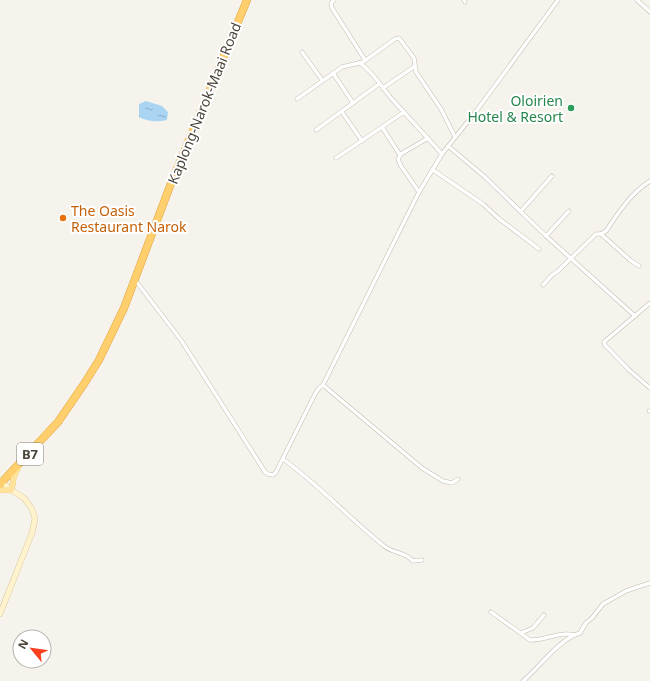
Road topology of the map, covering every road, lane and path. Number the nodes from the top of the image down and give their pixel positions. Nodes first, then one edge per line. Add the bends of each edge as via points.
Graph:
1 (247, 0) edge
2 (334, 0) edge
3 (558, 0) edge
4 (637, 0) edge
5 (650, 12) edge
6 (302, 52) dead end
7 (365, 60) junction
8 (360, 63) junction
9 (415, 66) junction
10 (333, 73) junction
11 (322, 80) junction
12 (380, 84) junction
13 (383, 88) junction
14 (297, 99) dead end
15 (353, 103) junction
16 (342, 112) junction
17 (404, 112) junction
18 (382, 127) junction
19 (316, 130) dead end
20 (455, 137) junction
21 (428, 138) junction
22 (362, 141) junction
23 (448, 146) junction
24 (442, 154) junction
25 (400, 155) junction
26 (336, 158) dead end
27 (433, 170) junction
28 (552, 176) dead end
29 (650, 181) edge
30 (419, 192) junction
31 (521, 211) junction
32 (569, 211) dead end
33 (601, 234) junction
34 (546, 236) junction
35 (539, 249) dead end
36 (571, 258) junction
37 (639, 266) dead end
38 (135, 280) junction
39 (543, 285) dead end
40 (650, 303) edge
41 (634, 316) junction
42 (323, 384) junction
43 (650, 388) edge
44 (58, 422) junction
45 (283, 459) junction
46 (20, 464) junction
47 (458, 479) dead end
48 (1, 481) edge
49 (13, 489) junction
50 (0, 490) edge
51 (422, 560) dead end
52 (650, 584) edge
53 (491, 612) dead end
54 (0, 614) edge
55 (544, 615) dead end
56 (521, 633) junction
57 (574, 635) junction
58 (523, 681) edge

1 - 38 highway, Kaplong-Narok-Maai Road / B7 via 170,186
2 - 7 street via 331,3 332,8
3 - 20 street
4 - 5 street
6 - 11 street
7 - 8 street
7 - 9 street via 399,38 414,58
8 - 10 street via 344,66
8 - 12 street
9 - 13 street
9 - 20 street via 416,72 441,109
10 - 11 street
10 - 15 street
11 - 14 street
12 - 13 street
12 - 15 street
13 - 17 street
15 - 16 street
16 - 19 street
16 - 22 street
17 - 18 street
17 - 21 street
18 - 22 street
18 - 25 street
20 - 23 street
21 - 24 street
21 - 25 street
22 - 26 street
23 - 24 street
23 - 31 street
24 - 27 street
25 - 30 street via 399,162
27 - 30 street
27 - 35 street via 484,204
28 - 31 street
29 - 33 street via 638,190
30 - 42 street
31 - 34 street
32 - 34 street
33 - 36 street via 596,234
33 - 37 street
34 - 36 street
36 - 39 street
36 - 41 street
38 - 44 highway, Kaplong-Narok-Maai Road / B7 via 99,360
38 - 45 street via 181,340 265,472 275,474
40 - 41 street
41 - 43 street via 604,342 629,370
42 - 45 street via 315,394
42 - 47 street via 422,468 443,481 452,483
44 - 46 highway, Kaplong-Narok-Maai Road / B7
44 - 48 highway, Kaplong-Narok-Maai Road / B7 via 49,427
45 - 51 street via 325,492 390,550 408,555 413,561
46 - 48 highway, Kaplong-Narok-Maai Road / B7
46 - 49 main road via 14,476
48 - 49 main road
49 - 50 main road
49 - 54 main road via 29,503 34,514 34,525
52 - 57 street via 626,591 603,604 580,633
53 - 56 street
55 - 56 street via 533,628
56 - 57 street via 530,640 554,635
57 - 58 street via 561,644

